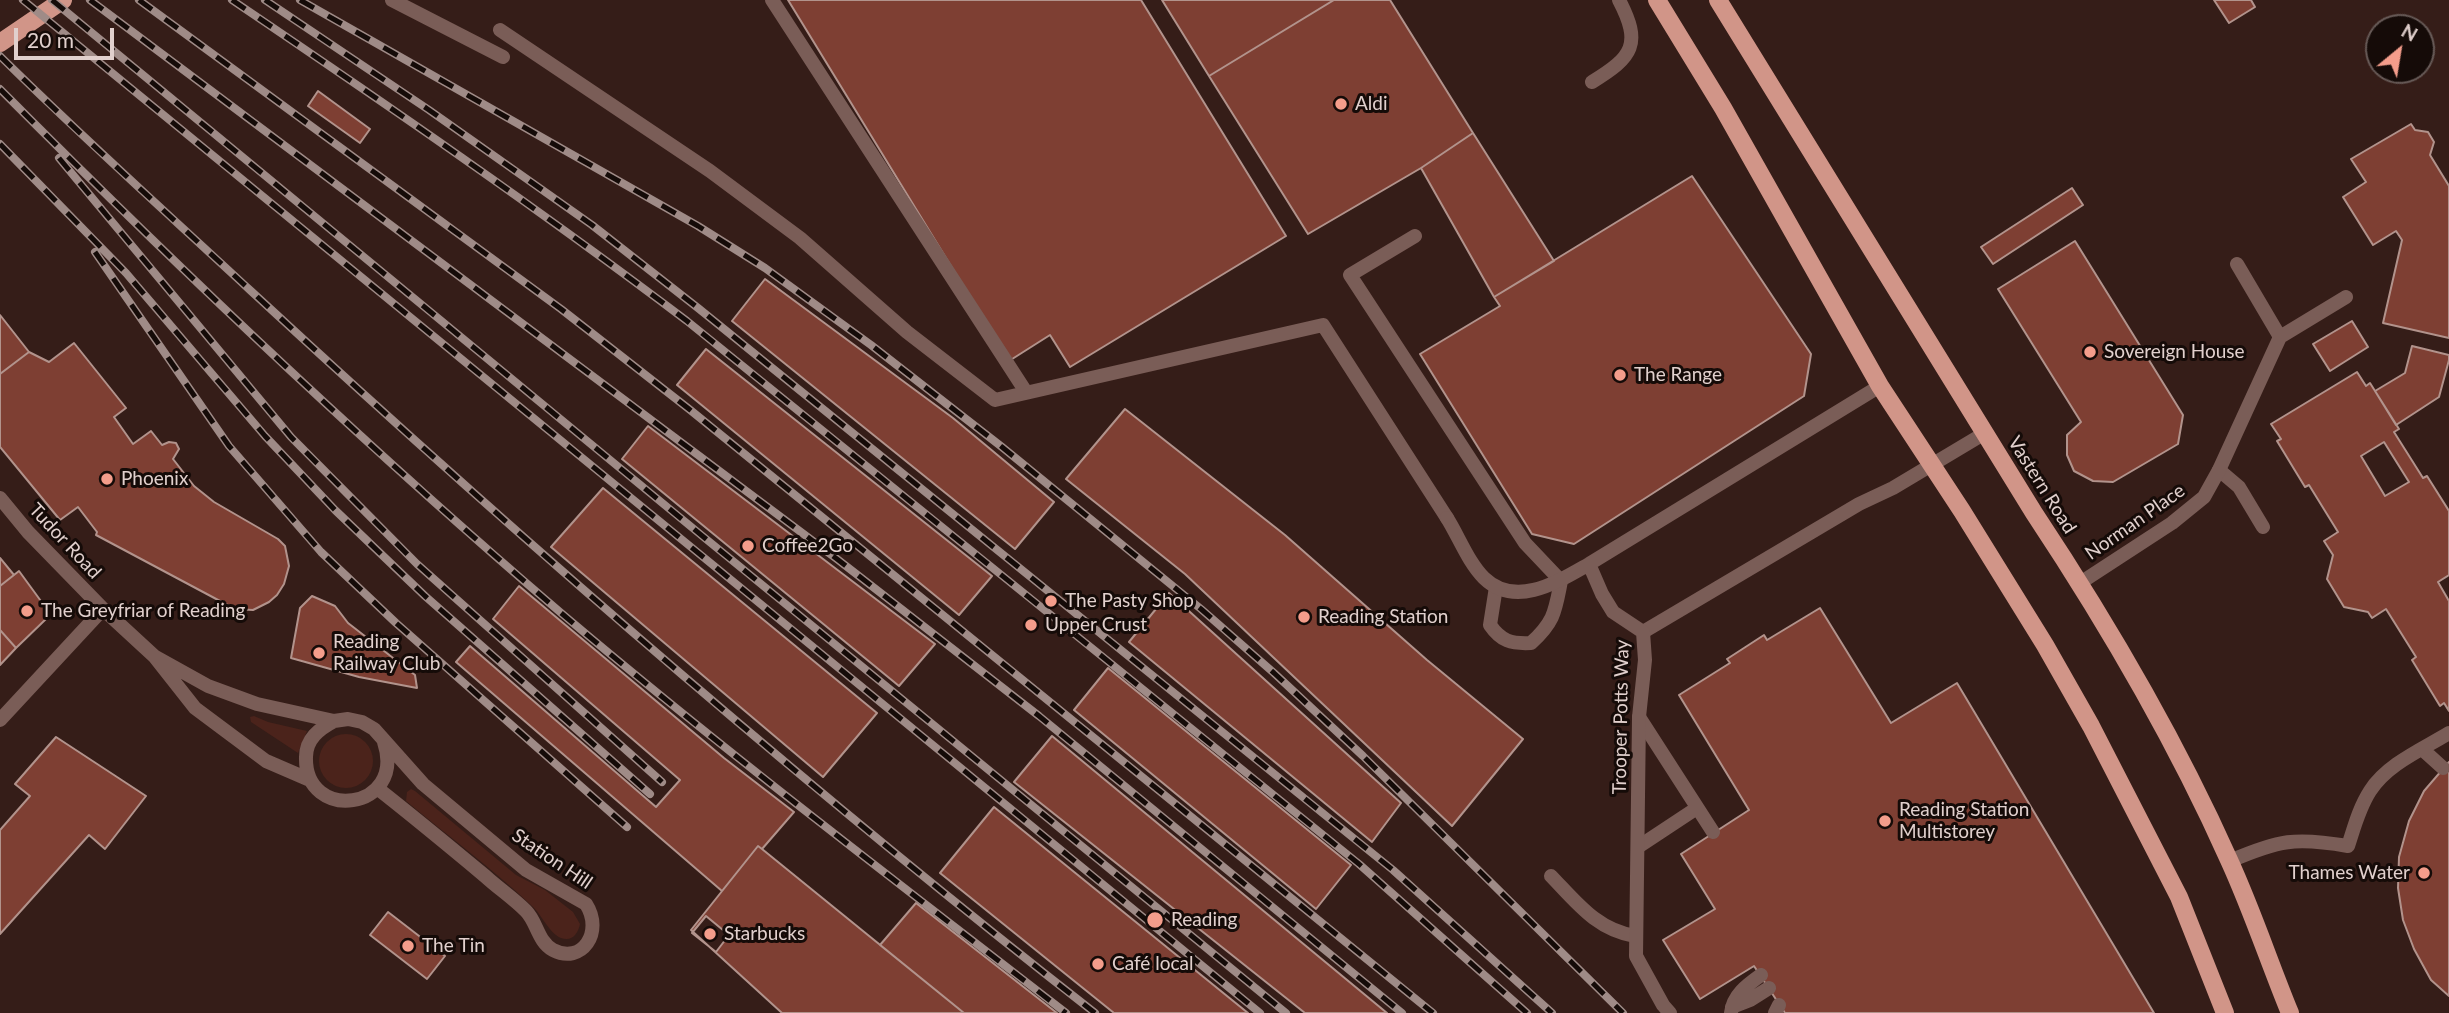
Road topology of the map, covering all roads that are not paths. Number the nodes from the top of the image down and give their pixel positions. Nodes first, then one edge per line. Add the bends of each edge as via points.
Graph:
1 (63, 0) edge
2 (392, 0) edge
3 (772, 0) edge
4 (1619, 0) edge
5 (1657, 0) edge
6 (1718, 0) edge
7 (500, 30) dead end
8 (0, 43) edge
9 (503, 57) dead end
10 (1592, 82) dead end
11 (1415, 236) dead end
12 (2237, 264) dead end
13 (2346, 297) dead end
14 (2280, 337) junction
15 (1880, 386) junction
16 (1026, 392) junction
17 (1984, 433) junction
18 (1933, 464) junction
19 (2219, 470) junction
20 (0, 498) edge
21 (2263, 527) dead end
22 (1590, 564) junction
23 (1561, 581) junction
24 (2080, 583) junction
25 (1496, 587) junction
26 (103, 609) junction
27 (1643, 632) junction
28 (154, 656) junction
29 (1639, 717) junction
30 (0, 720) edge
31 (334, 721) junction
32 (2449, 733) edge
33 (383, 741) junction
34 (2421, 750) junction
35 (2443, 768) dead end
36 (310, 780) junction
37 (377, 788) junction
38 (1697, 808) junction
39 (1713, 832) dead end
40 (1638, 847) junction
41 (2230, 861) junction
42 (1551, 876) dead end
43 (1635, 936) junction
44 (1760, 975) dead end
45 (1769, 988) dead end
46 (1731, 1010) edge
47 (1670, 1013) edge
48 (2225, 1013) edge
49 (2290, 1013) edge

1 - 8 main road
2 - 9 street
3 - 16 street
4 - 10 street via 1632,43 1628,54
5 - 15 main road
6 - 17 main road, Vastern Road
7 - 16 street via 790,230 907,332 995,400
11 - 23 street via 1350,275 1525,543
12 - 14 street
13 - 14 street
14 - 19 street, Norman Place
15 - 18 main road
15 - 22 street
16 - 25 street via 1323,325 1475,566
17 - 18 street
17 - 24 main road, Vastern Road
18 - 27 street
18 - 48 main road via 2045,645 2130,798 2179,897
19 - 21 street via 2239,487
19 - 24 street, Norman Place via 2204,496 2172,523
20 - 26 street, Tudor Road
22 - 23 street
22 - 27 street, Trooper Potts Way via 1613,612
23 - 25 street via 1535,591
23 - 25 street via 1554,616 1531,643 1513,644 1499,637 1490,625
24 - 41 main road, Vastern Road via 2165,731
26 - 28 street, Station Hill
26 - 30 street
27 - 29 street, Trooper Potts Way
28 - 31 street, Station Hill via 208,686 257,704
28 - 36 street, Station Hill via 195,708 266,761
29 - 38 street
29 - 40 street, Trooper Potts Way
31 - 33 street, Station Hill via 362,722
31 - 36 street via 311,738 305,766
32 - 34 street
33 - 37 street via 387,769
33 - 37 street, Station Hill via 423,784 526,870 586,904 594,925 586,945 566,953 545,945 527,912
34 - 35 street
34 - 41 street via 2371,789 2347,846 2287,841
36 - 37 street, Station Hill via 318,791 345,802 359,800
38 - 39 street
38 - 40 street
40 - 43 street, Trooper Potts Way
41 - 49 main road, Vastern Road
42 - 43 street via 1606,928
43 - 47 street, Trooper Potts Way via 1636,956
44 - 46 street via 1742,989
45 - 46 street

